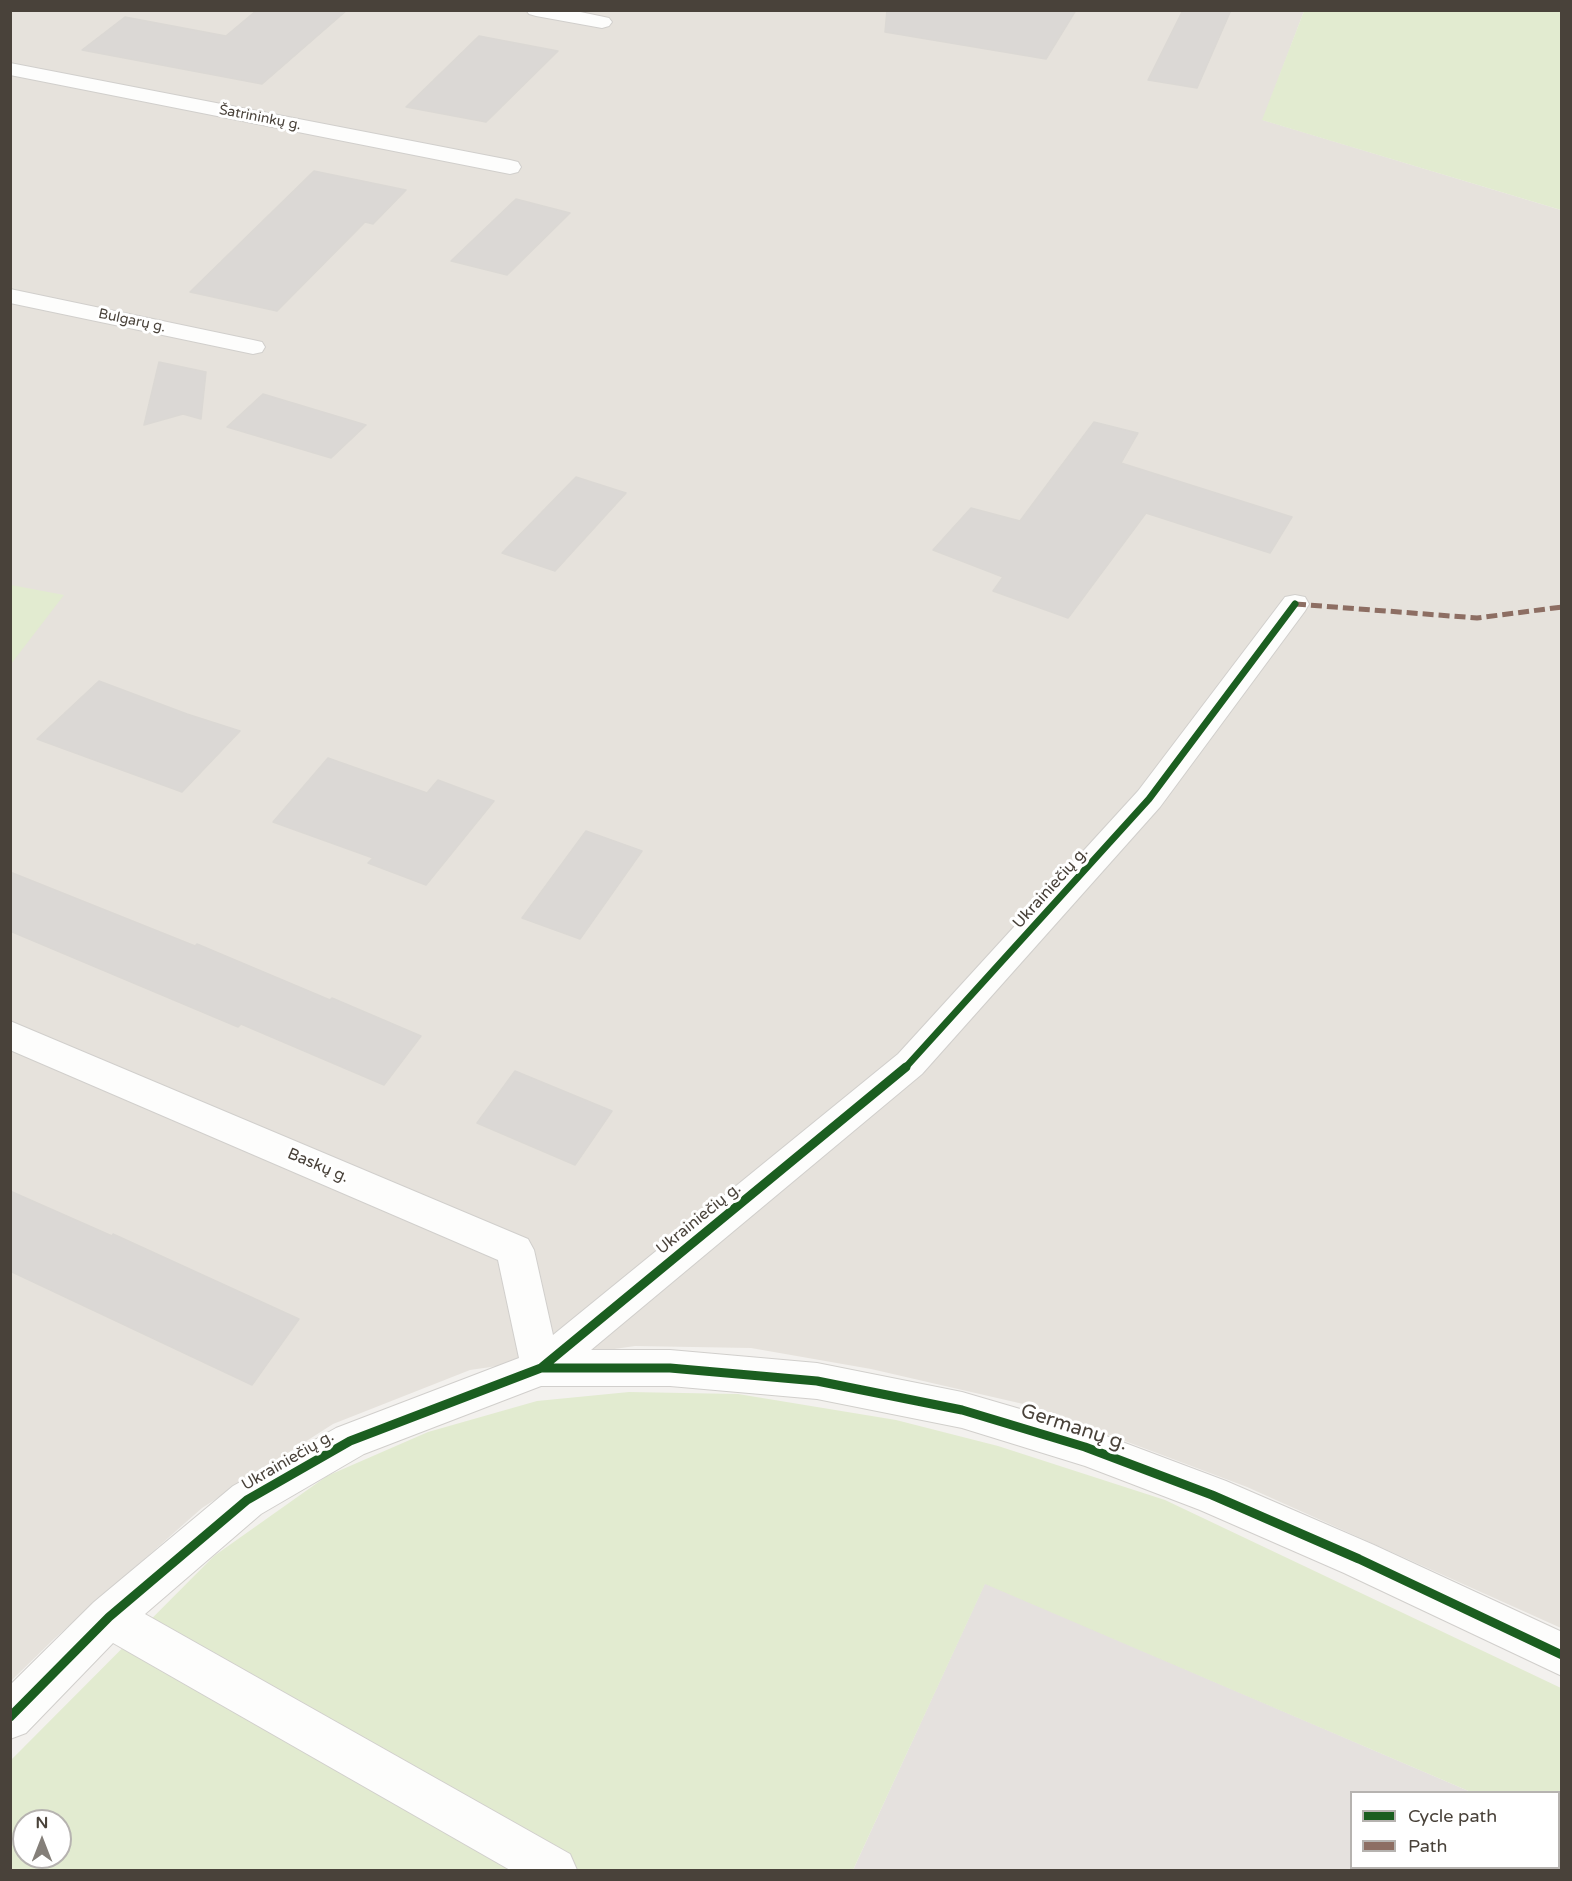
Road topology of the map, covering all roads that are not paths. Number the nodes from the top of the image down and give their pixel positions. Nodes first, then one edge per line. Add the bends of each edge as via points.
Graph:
1 (536, 10) edge
2 (602, 22) dead end
3 (10, 69) edge
4 (510, 167) dead end
5 (10, 296) edge
6 (253, 347) dead end
7 (1295, 604) dead end
8 (10, 1035) edge
9 (541, 1368) junction
10 (109, 1617) junction
11 (1562, 1654) edge
12 (10, 1717) edge
13 (554, 1870) edge

1 - 2 street
3 - 4 street, Šatrininkų g.
5 - 6 street, Bulgarų g.
7 - 9 street, Ukrainiečių g. via 1149,799 910,1064
8 - 9 street, Baskų g. via 515,1250
9 - 10 street, Ukrainiečių g. via 350,1441 247,1500
9 - 11 street, Germanų g. via 670,1368 817,1381 962,1410 1085,1447 1212,1495
10 - 12 street, Ukrainiečių g.
10 - 13 street

